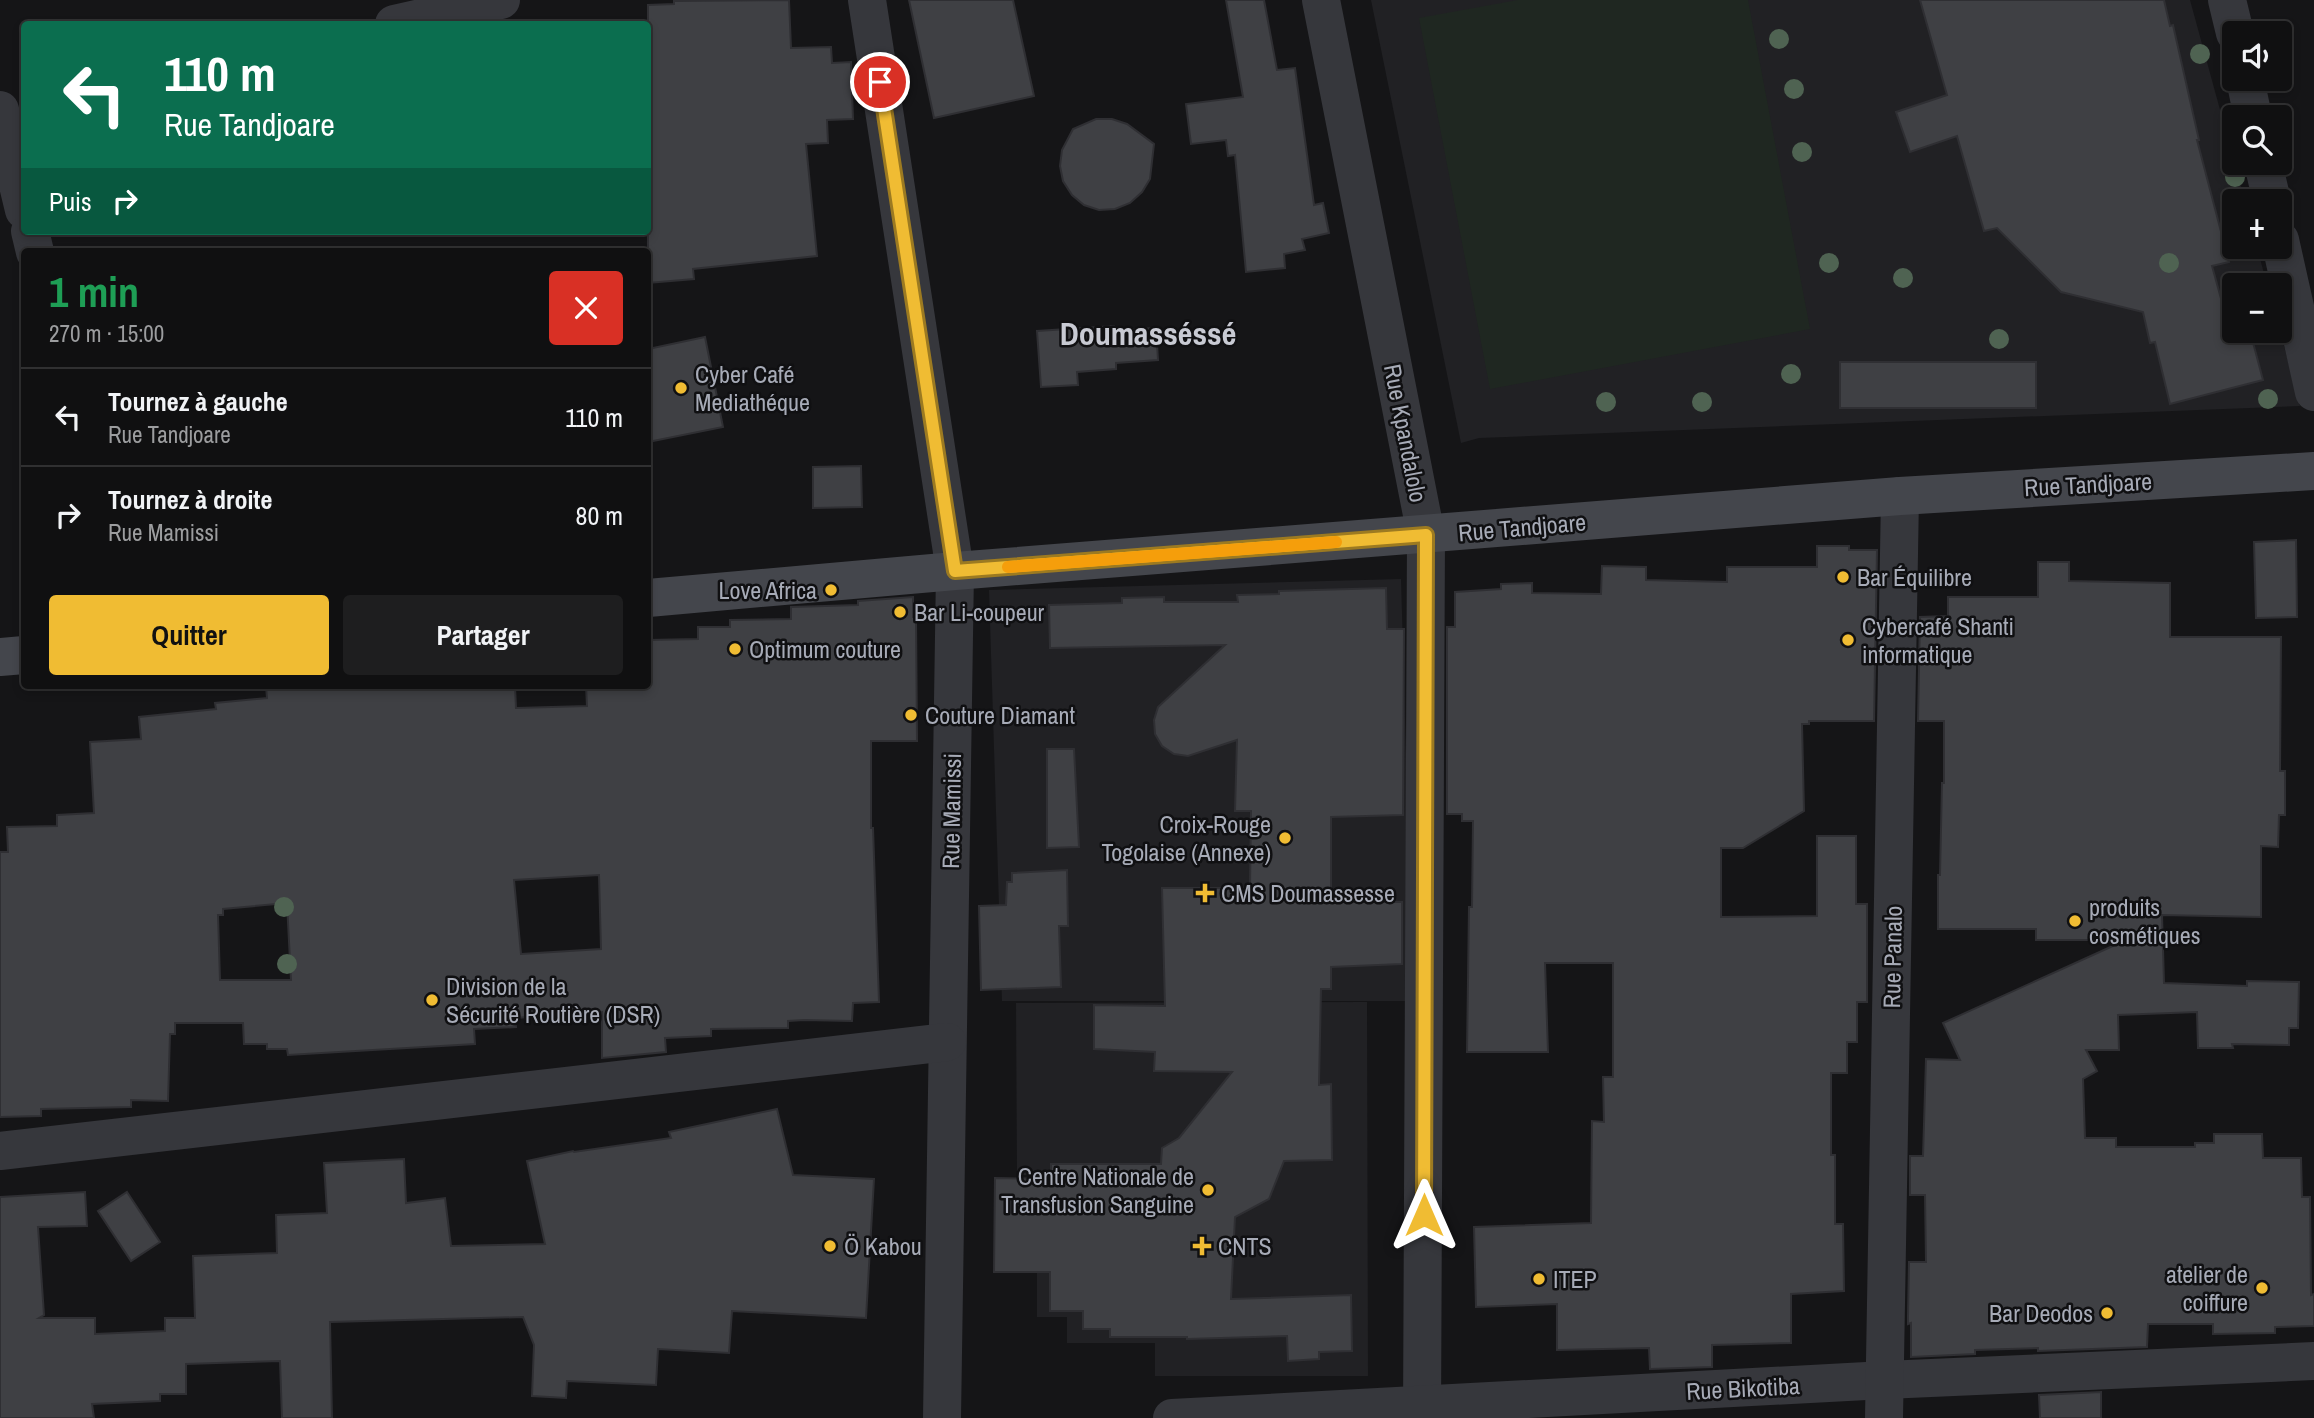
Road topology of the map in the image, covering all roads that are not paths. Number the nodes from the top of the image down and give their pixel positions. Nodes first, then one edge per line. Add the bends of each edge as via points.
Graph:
1 (501, 0) edge
2 (867, 0) edge
3 (1321, 0) edge
4 (2227, 0) edge
5 (433, 8) edge
6 (401, 21) edge
7 (2232, 21) edge
8 (21, 108) edge
9 (0, 112) edge
10 (21, 197) edge
11 (2284, 259) edge
12 (2314, 392) edge
13 (2314, 471) edge
14 (1900, 496) junction
15 (1426, 535) junction
16 (955, 571) junction
17 (651, 598) edge
18 (21, 654) edge
19 (0, 657) edge
20 (947, 1042) junction
21 (0, 1151) edge
22 (2314, 1361) edge
23 (1885, 1380) junction
24 (1422, 1412) edge
25 (942, 1418) edge
26 (1172, 1418) edge
27 (1884, 1418) edge

1 - 5 street
2 - 16 street, Rue Mamissi
3 - 15 street, Rue Kpandalolo
4 - 7 street
5 - 6 street
8 - 9 street
9 - 10 street
11 - 12 street
13 - 14 street, Rue Tandjoare
14 - 15 street, Rue Tandjoare
14 - 23 street, Rue Panalo
15 - 16 street, Rue Tandjoare
15 - 24 street, Rue Kpandalolo
16 - 17 street, Rue Tandjoare
16 - 20 street, Rue Mamissi
18 - 19 street
20 - 21 street
20 - 25 street, Rue Mamissi
22 - 23 street, Rue Bikotiba
23 - 24 street, Rue Bikotiba
23 - 27 street, Rue Panalo
24 - 26 street, Rue Bikotiba

